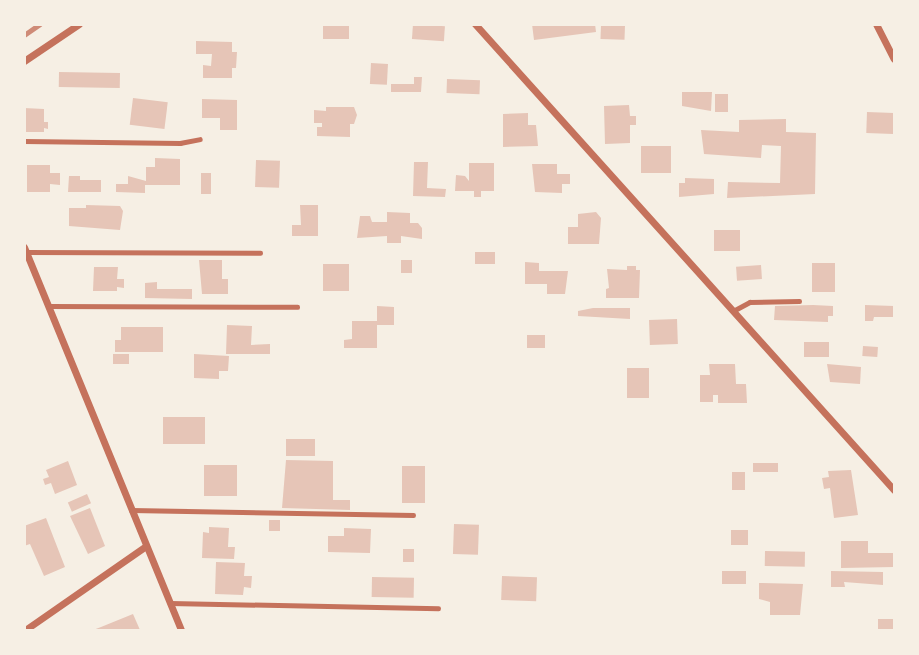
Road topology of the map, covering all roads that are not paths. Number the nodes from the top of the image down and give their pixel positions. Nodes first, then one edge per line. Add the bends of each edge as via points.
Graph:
1 (79, 24) edge
2 (475, 24) edge
3 (876, 24) edge
4 (894, 59) edge
5 (24, 61) edge
6 (200, 139) dead end
7 (24, 141) edge
8 (25, 249) edge
9 (260, 253) dead end
10 (799, 302) dead end
11 (49, 306) junction
12 (297, 307) dead end
13 (732, 311) junction
14 (894, 491) edge
15 (131, 510) junction
16 (413, 515) dead end
17 (146, 546) junction
18 (169, 603) junction
19 (438, 608) dead end
20 (25, 631) edge
21 (181, 631) edge

1 - 5 street
2 - 13 street
3 - 4 street
6 - 7 lane via 180,144
8 - 9 lane
8 - 11 street
10 - 13 lane via 750,302
11 - 12 lane
11 - 15 street
13 - 14 street
15 - 16 lane
15 - 17 street
17 - 18 street
17 - 20 street
18 - 19 lane
18 - 21 street

